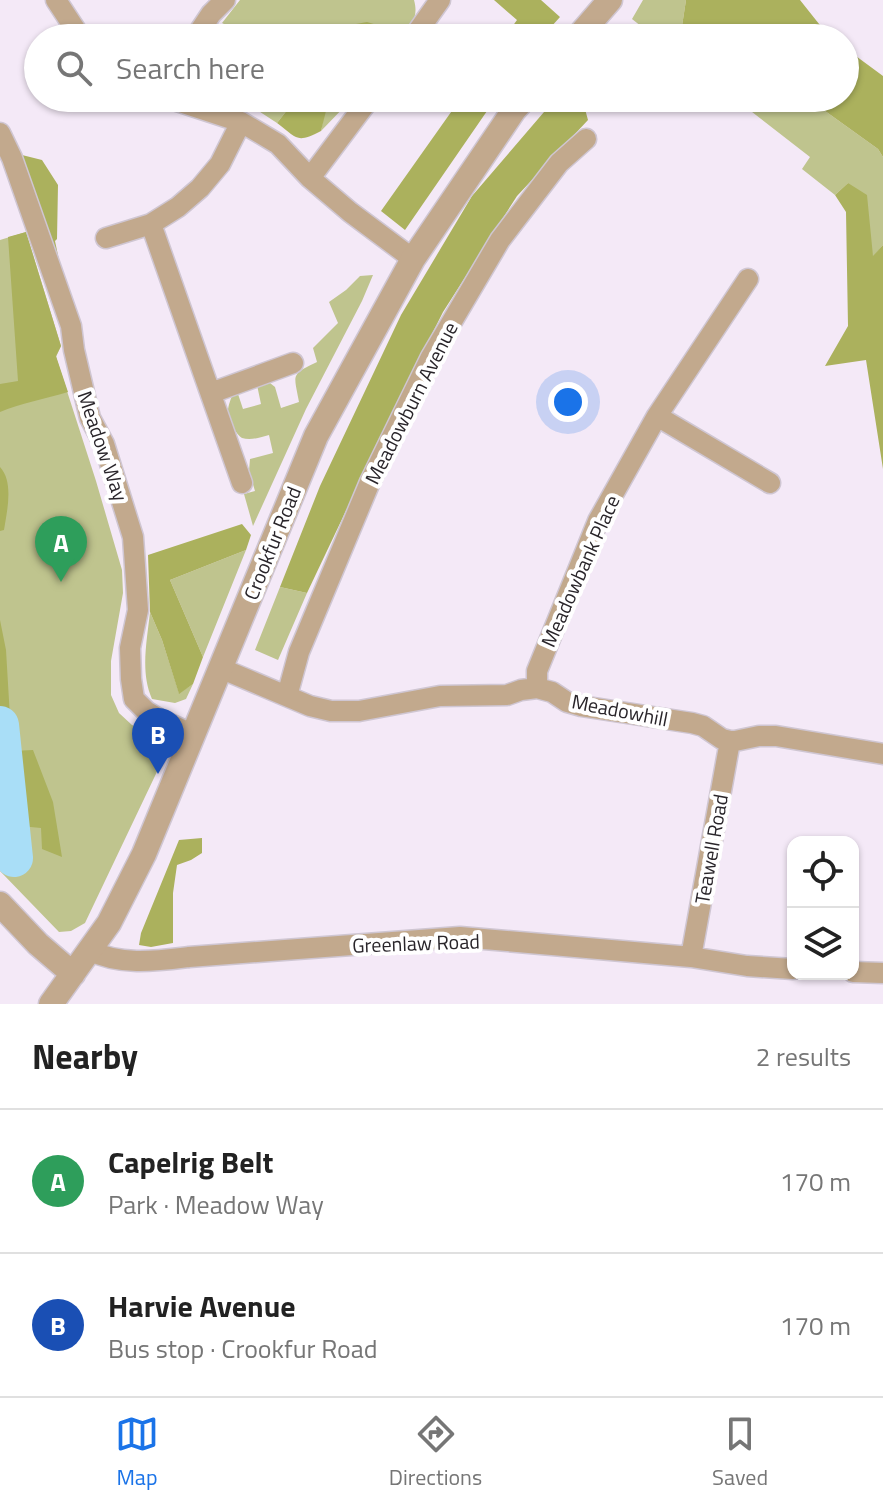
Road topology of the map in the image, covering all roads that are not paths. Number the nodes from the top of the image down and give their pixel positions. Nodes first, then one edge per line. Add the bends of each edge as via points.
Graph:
1 (56, 0) edge
2 (440, 0) edge
3 (610, 0) edge
4 (211, 5) edge
5 (72, 24) edge
6 (202, 24) edge
7 (423, 24) edge
8 (589, 24) edge
9 (211, 112) edge
10 (360, 112) edge
11 (513, 112) edge
12 (241, 122) junction
13 (0, 133) edge
14 (586, 139) dead end
15 (310, 178) junction
16 (151, 224) junction
17 (106, 238) dead end
18 (413, 259) junction
19 (748, 279) dead end
20 (293, 363) dead end
21 (211, 393) junction
22 (657, 416) junction
23 (242, 483) dead end
24 (770, 483) dead end
25 (220, 668) junction
26 (537, 688) junction
27 (287, 696) junction
28 (194, 735) junction
29 (730, 741) junction
30 (883, 754) edge
31 (0, 904) edge
32 (89, 950) junction
33 (691, 957) junction
34 (787, 969) edge
35 (859, 972) edge
36 (883, 973) edge
37 (73, 974) junction
38 (51, 1004) edge

1 - 5 street
2 - 7 street
3 - 8 street
4 - 6 street
9 - 12 street
10 - 15 street
11 - 18 street, Crookfur Road
12 - 15 street via 278,144
12 - 16 street via 220,164 200,188
13 - 28 street, Meadow Way via 71,326 90,418 104,444 133,537 138,610 130,648 134,699 159,719
14 - 27 street, Meadowburn Avenue via 559,163 500,240 431,357 370,482 299,652
15 - 18 street
16 - 17 street
16 - 21 street
18 - 25 street, Crookfur Road via 316,436
19 - 22 street, Meadowbank Place
20 - 21 street
21 - 23 street
22 - 24 street
22 - 26 street, Meadowbank Place via 598,521 537,671
25 - 27 street
25 - 28 street, Crookfur Road
26 - 27 street via 507,695 440,696 359,711 331,711
26 - 29 street, Meadowhill via 581,706 703,726
28 - 32 street, Crookfur Road via 144,854
29 - 30 street via 776,736
29 - 33 street, Teawell Road
31 - 37 street
32 - 33 street, Greenlaw Road via 148,962 460,937
32 - 37 street, Crookfur Road
33 - 34 street, Greenlaw Road
35 - 36 street
37 - 38 street, Crookfur Road

